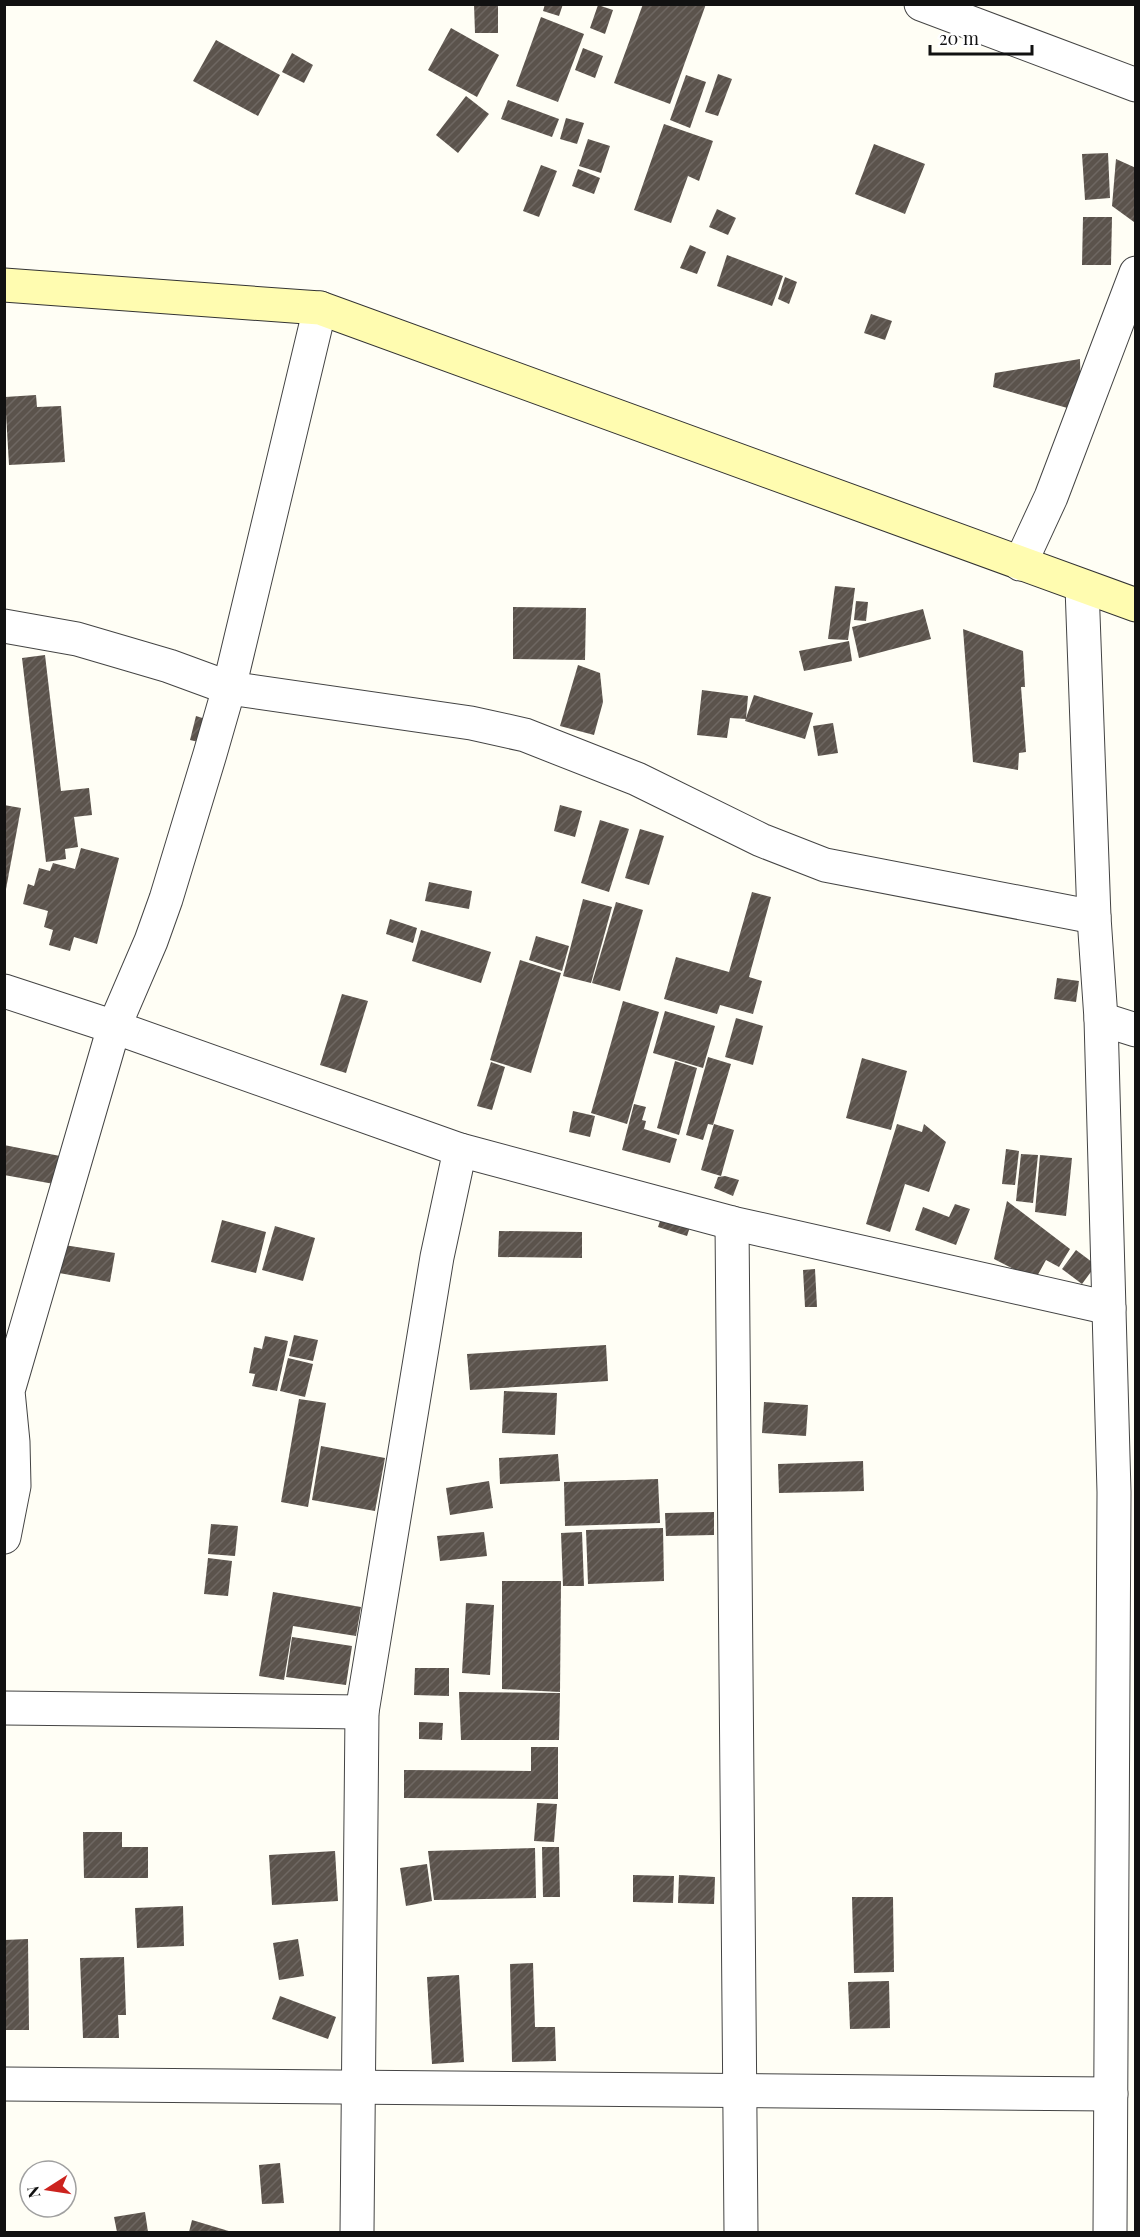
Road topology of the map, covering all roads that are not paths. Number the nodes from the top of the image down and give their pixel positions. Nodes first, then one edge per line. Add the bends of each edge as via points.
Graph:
1 (921, 4) edge
2 (1136, 85) edge
3 (1136, 273) edge
4 (4, 285) edge
5 (320, 308) junction
6 (1020, 564) junction
7 (1082, 587) junction
8 (1136, 605) edge
9 (4, 626) edge
10 (229, 688) junction
11 (1094, 917) junction
12 (4, 991) edge
13 (1101, 1019) junction
14 (114, 1027) junction
15 (1136, 1030) edge
16 (460, 1150) junction
17 (732, 1223) junction
18 (1109, 1308) junction
19 (1125, 1492) edge
20 (4, 1537) edge
21 (4, 1708) edge
22 (362, 1712) junction
23 (4, 2084) edge
24 (357, 2087) junction
25 (740, 2090) junction
26 (1111, 2094) junction
27 (357, 2232) edge
28 (741, 2232) edge
29 (1110, 2232) edge

1 - 2 street
3 - 6 street via 1051,497
4 - 5 street
5 - 6 street
5 - 10 street
6 - 7 street
7 - 8 street
7 - 11 street
9 - 10 street via 77,639
10 - 11 street via 471,723 525,735 637,779 761,840 825,865
10 - 14 street via 166,899
11 - 13 street
12 - 14 street
13 - 15 street
13 - 18 street
14 - 16 street
14 - 20 street via 8,1391 14,1486
16 - 17 street
16 - 22 street via 437,1257
17 - 18 street
17 - 25 street
18 - 19 street
19 - 26 street
21 - 22 street
22 - 24 street
23 - 24 street
24 - 25 street
24 - 27 street
25 - 26 street
25 - 28 street
26 - 29 street

